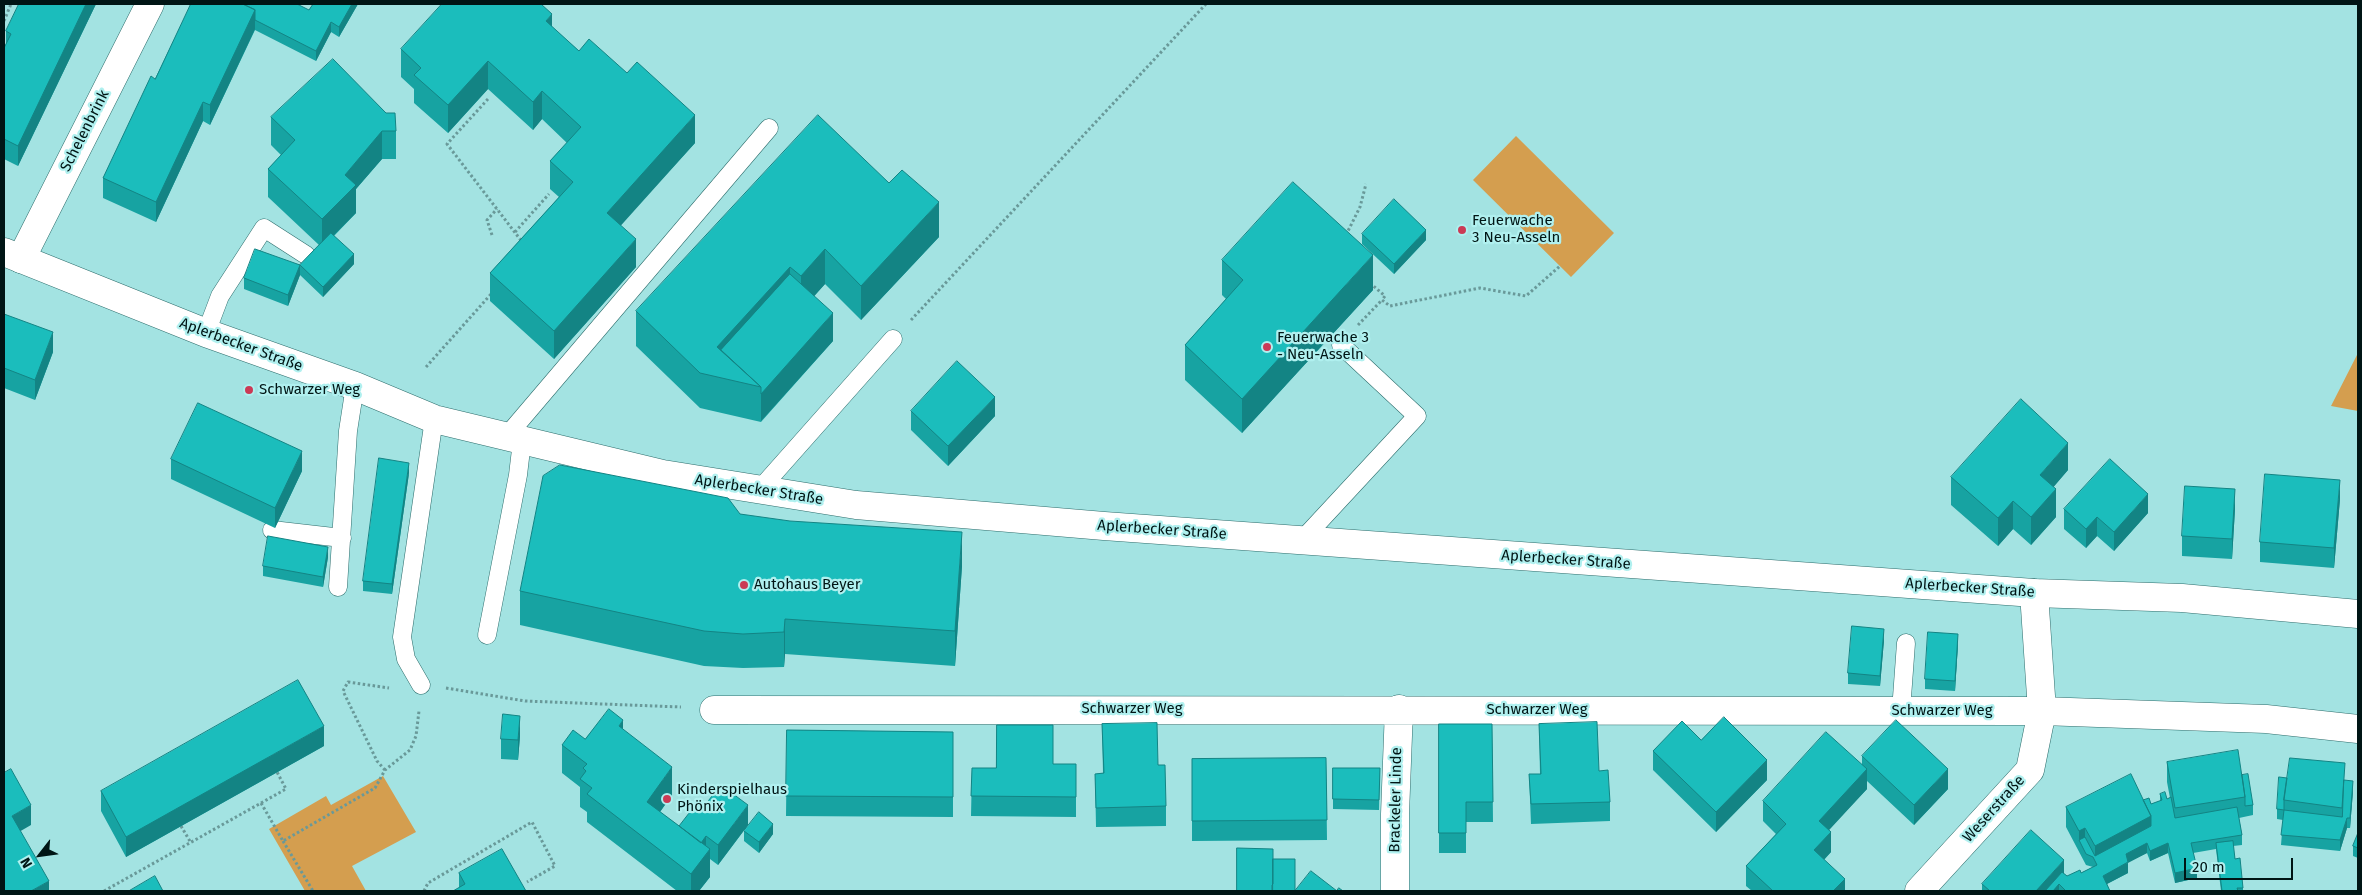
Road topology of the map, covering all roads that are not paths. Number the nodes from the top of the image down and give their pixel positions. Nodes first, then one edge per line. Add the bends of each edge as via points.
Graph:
1 (150, 4) edge
2 (768, 128) dead end
3 (306, 254) dead end
4 (12, 256) edge
5 (206, 333) junction
6 (893, 339) road end
7 (1340, 344) road end
8 (355, 386) junction
9 (434, 419) junction
10 (514, 439) junction
11 (760, 490) junction
12 (272, 530) dead end
13 (342, 538) junction
14 (1302, 540) junction
15 (338, 587) dead end
16 (2034, 593) junction
17 (2358, 614) edge
18 (487, 635) dead end
19 (1906, 643) dead end
20 (421, 685) road end
21 (1399, 709) junction
22 (714, 710) road end
23 (1901, 711) junction
24 (2042, 712) junction
25 (2358, 729) edge
26 (1395, 891) edge
27 (1919, 891) edge

1 - 4 street, Schelenbrink
2 - 10 lane
3 - 5 lane via 264,228 220,296
4 - 5 street, Aplerbecker Straße
5 - 8 street, Aplerbecker Straße
6 - 11 lane
7 - 14 lane via 1417,416
8 - 9 street, Aplerbecker Straße
8 - 13 lane via 348,431
9 - 10 street, Aplerbecker Straße
9 - 20 lane via 402,637 406,658
10 - 11 street, Aplerbecker Straße via 663,474
10 - 18 lane via 518,475
11 - 14 street, Aplerbecker Straße via 856,505
12 - 13 lane
13 - 15 lane
14 - 16 street, Aplerbecker Straße
16 - 17 street, Aplerbecker Straße via 2182,598
16 - 24 street, Weserstraße
19 - 23 lane
21 - 22 street, Schwarzer Weg
21 - 23 street, Schwarzer Weg
21 - 26 street, Brackeler Linde
23 - 24 street, Schwarzer Weg
24 - 25 street, Schwarzer Weg via 2266,719
24 - 27 street, Weserstraße via 2030,770

